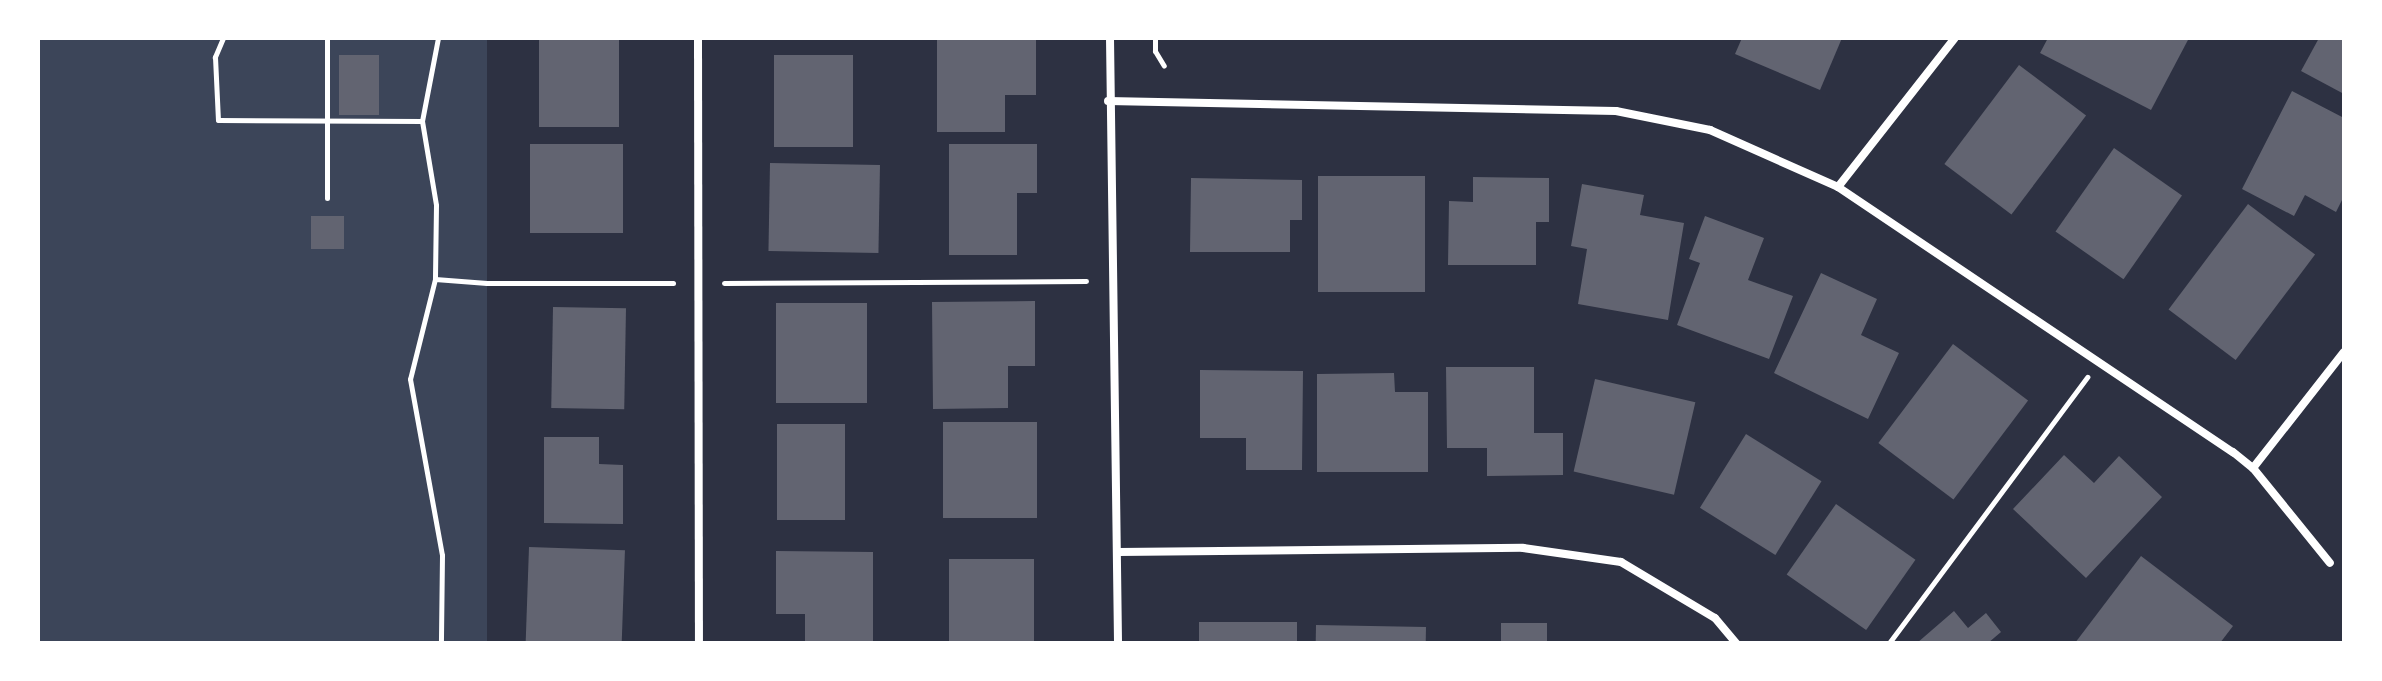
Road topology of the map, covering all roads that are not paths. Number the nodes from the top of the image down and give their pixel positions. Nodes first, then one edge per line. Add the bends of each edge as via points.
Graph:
1 (698, 38) edge
2 (1110, 38) edge
3 (1955, 38) edge
4 (1108, 101) junction
5 (1838, 187) junction
6 (2344, 352) edge
7 (2253, 468) junction
8 (1118, 552) junction
9 (2330, 563) dead end
10 (699, 643) edge
11 (1118, 643) edge
12 (1736, 643) edge

1 - 10 street
2 - 4 street
3 - 5 street
4 - 5 street via 1616,111 1710,130
4 - 8 street
5 - 7 street
6 - 7 street
7 - 9 street
8 - 11 street
8 - 12 street via 1523,548 1621,562 1715,618

